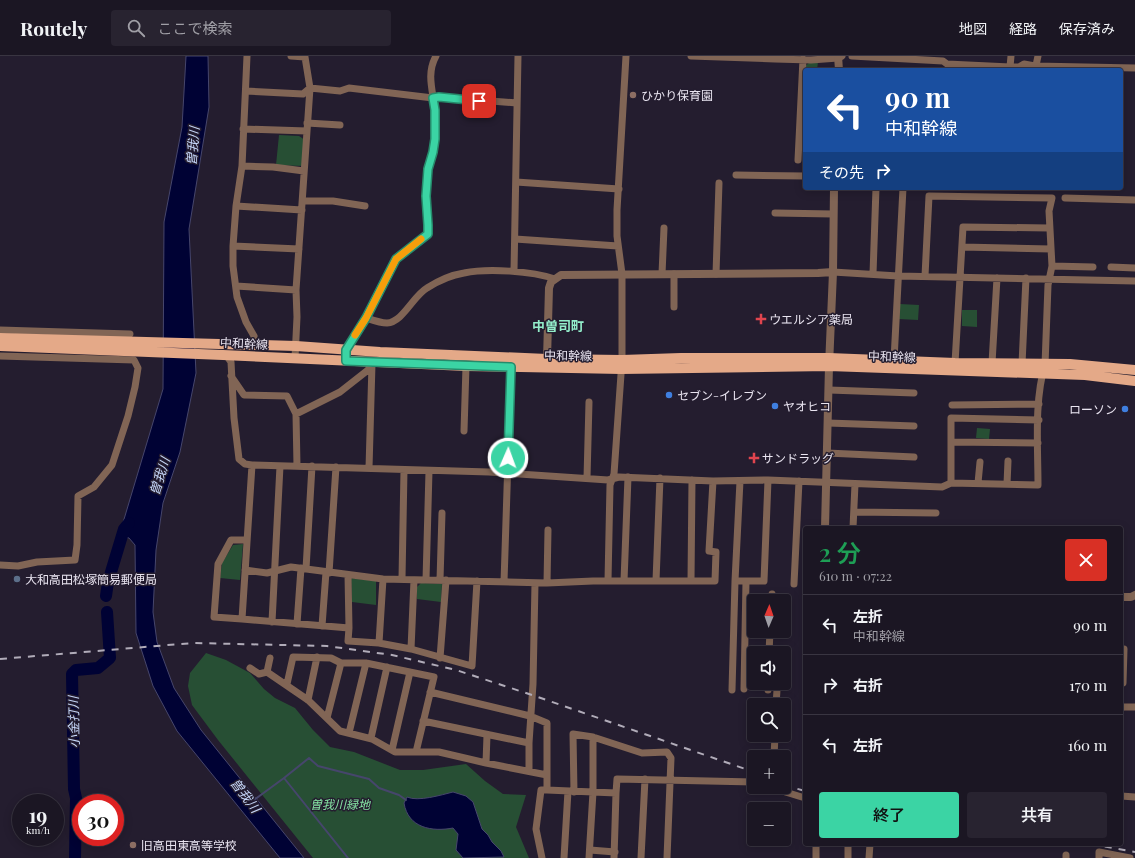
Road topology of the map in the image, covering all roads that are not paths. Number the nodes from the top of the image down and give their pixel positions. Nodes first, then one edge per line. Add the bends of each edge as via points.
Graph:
1 (247, 56) edge
2 (291, 56) edge
3 (436, 56) edge
4 (518, 56) edge
5 (626, 56) edge
6 (691, 56) edge
7 (852, 56) edge
8 (961, 56) edge
9 (1011, 56) edge
10 (1038, 56) edge
11 (305, 57) edge
12 (840, 57) edge
13 (811, 58) edge
14 (803, 59) junction
15 (961, 65) junction
16 (946, 67) edge
17 (1010, 67) junction
18 (839, 68) edge
19 (1035, 68) edge
20 (1061, 68) edge
21 (1076, 68) edge
22 (1123, 68) edge
23 (1135, 68) edge
24 (310, 88) junction
25 (246, 91) junction
26 (433, 98) junction
27 (517, 103) junction
28 (307, 122) junction
29 (340, 125) dead end
30 (243, 129) junction
31 (307, 131) junction
32 (798, 160) dead end
33 (242, 166) junction
34 (304, 171) junction
35 (736, 175) dead end
36 (803, 176) edge
37 (516, 182) junction
38 (719, 183) dead end
39 (619, 189) junction
40 (834, 190) edge
41 (876, 190) edge
42 (903, 190) edge
43 (929, 192) edge
44 (1065, 198) dead end
45 (1135, 200) edge
46 (303, 201) junction
47 (236, 206) junction
48 (365, 206) dead end
49 (302, 210) junction
50 (775, 214) dead end
51 (833, 214) junction
52 (664, 228) dead end
53 (1049, 228) junction
54 (515, 239) junction
55 (233, 246) junction
56 (618, 246) junction
57 (962, 247) junction
58 (299, 249) junction
59 (1051, 249) junction
60 (1052, 266) junction
61 (1093, 267) dead end
62 (1111, 267) dead end
63 (1135, 268) edge
64 (514, 271) junction
65 (833, 272) junction
66 (622, 274) junction
67 (662, 274) junction
68 (674, 274) junction
69 (716, 274) junction
70 (873, 274) junction
71 (898, 276) junction
72 (925, 276) junction
73 (960, 278) junction
74 (997, 278) junction
75 (1026, 278) junction
76 (1050, 278) junction
77 (555, 279) junction
78 (1135, 281) edge
79 (236, 286) junction
80 (296, 290) junction
81 (674, 307) dead end
82 (366, 318) junction
83 (0, 330) edge
84 (130, 334) dead end
85 (254, 336) dead end
86 (0, 338) edge
87 (0, 346) edge
88 (296, 346) junction
89 (152, 347) junction
90 (346, 350) junction
91 (373, 351) junction
92 (224, 355) junction
93 (0, 356) edge
94 (295, 358) junction
95 (548, 359) junction
96 (894, 360) junction
97 (346, 361) junction
98 (372, 362) junction
99 (829, 362) junction
100 (955, 363) junction
101 (992, 363) junction
102 (1022, 364) junction
103 (621, 365) junction
104 (466, 366) junction
105 (511, 367) junction
106 (1044, 370) junction
107 (1135, 370) edge
108 (231, 376) junction
109 (1135, 381) edge
110 (829, 390) junction
111 (914, 393) dead end
112 (589, 402) dead end
113 (1039, 404) junction
114 (952, 405) dead end
115 (296, 414) junction
116 (1039, 420) junction
117 (828, 423) junction
118 (914, 426) dead end
119 (464, 431) dead end
120 (951, 442) junction
121 (1038, 443) junction
122 (827, 453) junction
123 (914, 457) dead end
124 (1008, 461) dead end
125 (980, 462) dead end
126 (252, 465) junction
127 (280, 466) junction
128 (297, 466) junction
129 (312, 466) junction
130 (336, 467) junction
131 (368, 468) junction
132 (404, 470) junction
133 (429, 471) junction
134 (508, 473) junction
135 (628, 477) junction
136 (587, 478) junction
137 (612, 478) junction
138 (660, 478) junction
139 (692, 480) junction
140 (768, 480) junction
141 (713, 481) junction
142 (740, 481) junction
143 (799, 481) junction
144 (827, 482) junction
145 (951, 483) junction
146 (978, 483) junction
147 (855, 484) junction
148 (1008, 484) junction
149 (854, 512) junction
150 (442, 513) dead end
151 (936, 513) dead end
152 (825, 526) edge
153 (853, 526) edge
154 (548, 530) dead end
155 (247, 540) junction
156 (0, 565) edge
157 (303, 569) junction
158 (245, 570) junction
159 (275, 571) junction
160 (328, 572) junction
161 (348, 575) junction
162 (383, 579) junction
163 (402, 579) junction
164 (414, 580) junction
165 (426, 580) junction
166 (443, 580) junction
167 (690, 580) junction
168 (477, 581) junction
169 (608, 581) junction
170 (624, 581) junction
171 (656, 581) junction
172 (735, 581) junction
173 (746, 581) junction
174 (504, 582) junction
175 (535, 583) junction
176 (547, 584) junction
177 (794, 584) dead end
178 (1135, 596) edge
179 (1123, 597) edge
180 (242, 619) junction
181 (272, 622) junction
182 (297, 624) junction
183 (322, 626) junction
184 (349, 628) junction
185 (379, 643) junction
186 (411, 649) junction
187 (1124, 649) dead end
188 (270, 658) dead end
189 (317, 658) junction
190 (440, 658) junction
191 (1123, 658) edge
192 (341, 663) junction
193 (366, 663) junction
194 (250, 668) dead end
195 (387, 668) junction
196 (266, 672) junction
197 (410, 672) junction
198 (287, 684) junction
199 (744, 689) dead end
200 (732, 690) dead end
201 (777, 690) dead end
202 (430, 692) junction
203 (776, 698) edge
204 (308, 700) junction
205 (1123, 707) edge
206 (1135, 707) edge
207 (530, 716) junction
208 (327, 718) junction
209 (423, 720) junction
210 (349, 733) junction
211 (487, 735) junction
212 (593, 737) junction
213 (371, 738) junction
214 (529, 743) junction
215 (392, 750) junction
216 (416, 752) junction
217 (486, 763) junction
218 (529, 771) junction
219 (547, 775) junction
220 (645, 779) junction
221 (670, 780) junction
222 (747, 782) edge
223 (547, 790) junction
224 (571, 791) junction
225 (593, 792) junction
226 (616, 793) junction
227 (791, 794) edge
228 (1123, 796) edge
229 (803, 797) edge
230 (1135, 798) edge
231 (816, 846) edge
232 (848, 846) edge
233 (870, 846) edge
234 (590, 854) edge
235 (615, 855) edge
236 (542, 858) edge
237 (564, 858) edge
238 (641, 858) edge
239 (667, 858) edge
240 (816, 858) edge
241 (848, 858) edge
242 (869, 858) edge
243 (1098, 858) edge
244 (1130, 858) edge

1 - 25 street
2 - 11 street
3 - 26 street via 432,62 431,74
4 - 27 street
5 - 39 street
6 - 14 street
7 - 16 street via 943,61
8 - 15 street
9 - 17 street
10 - 19 street
11 - 24 street
12 - 13 street
12 - 18 street
13 - 14 street
14 - 32 street
15 - 16 street
15 - 17 street
17 - 19 street via 1024,64
19 - 20 street
20 - 21 street
22 - 23 street
24 - 25 street via 303,94
24 - 26 street via 340,91 348,88
24 - 28 street
25 - 30 street
26 - 27 street
26 - 82 street via 435,139 428,169 426,196 428,234 396,259
27 - 37 street
28 - 29 street
28 - 31 street
30 - 31 street
30 - 33 street
31 - 34 street
33 - 34 street
33 - 47 street
34 - 46 street
35 - 36 street
37 - 39 street
37 - 54 street
38 - 69 street
39 - 56 street
40 - 51 street
41 - 70 street
42 - 71 street
43 - 53 street via 1052,198
43 - 72 street
44 - 45 street
46 - 48 street via 333,201
46 - 49 street
47 - 49 street
47 - 55 street
49 - 58 street
50 - 51 street
51 - 65 street
52 - 67 street
53 - 57 street via 963,227
53 - 59 street
54 - 56 street
54 - 64 street
55 - 58 street
55 - 79 street
56 - 66 street
57 - 59 street
57 - 73 street
58 - 80 street
59 - 60 street
60 - 61 street
60 - 76 street
62 - 63 street
64 - 77 street
64 - 82 street via 466,272 455,275 426,288 399,318 387,323
65 - 69 street
65 - 70 street
65 - 99 street
66 - 67 street
66 - 77 street via 561,275
66 - 103 street
67 - 68 street
68 - 69 street
68 - 81 street
70 - 71 street
71 - 72 street
71 - 96 street
72 - 73 street
73 - 74 street
73 - 100 street
74 - 75 street
74 - 101 street
75 - 76 street
75 - 102 street
76 - 78 street
76 - 106 street
77 - 95 street via 549,288
79 - 80 street
79 - 85 street via 237,297
80 - 88 street
82 - 90 street
83 - 84 street
86 - 89 main road, 中和幹線
87 - 89 main road, 中和幹線
88 - 89 main road, 中和幹線 via 220,344
88 - 90 main road, 中和幹線
88 - 94 street
89 - 92 main road, 中和幹線
90 - 91 main road, 中和幹線
90 - 97 street
91 - 95 main road, 中和幹線
91 - 98 street
92 - 94 main road, 中和幹線
92 - 108 street via 231,362
93 - 156 street via 134,360 138,368 128,416 112,465 94,487 78,496 75,560 18,566
94 - 97 main road, 中和幹線
95 - 103 main road, 中和幹線
96 - 99 main road, 中和幹線
96 - 100 main road, 中和幹線
97 - 98 main road, 中和幹線
98 - 104 main road, 中和幹線
98 - 115 street via 368,370 340,392
98 - 131 street
99 - 103 main road, 中和幹線 via 688,358
99 - 106 main road, 中和幹線
99 - 110 street
100 - 101 main road, 中和幹線
101 - 102 main road, 中和幹線
102 - 106 main road, 中和幹線
103 - 105 main road, 中和幹線
103 - 137 street
104 - 105 main road, 中和幹線
104 - 119 street
105 - 134 street
106 - 107 main road, 中和幹線 via 1070,364
106 - 109 main road, 中和幹線
106 - 113 street
108 - 115 street via 244,395 287,396
108 - 126 street via 239,459 245,464
110 - 111 street
110 - 117 street
112 - 136 street
113 - 114 street
113 - 116 street
115 - 128 street
116 - 120 street via 951,418
116 - 121 street
117 - 118 street
117 - 122 street
120 - 121 street
120 - 145 street
121 - 148 street via 1038,485
122 - 123 street
122 - 144 street
124 - 148 street
125 - 146 street
126 - 127 street
126 - 155 street
127 - 128 street
127 - 159 street
128 - 129 street
129 - 130 street
129 - 157 street
130 - 131 street
130 - 160 street
131 - 132 street
132 - 133 street
132 - 163 street
133 - 134 street
133 - 165 street
134 - 136 street
134 - 174 street
135 - 137 street
135 - 138 street
135 - 170 street
136 - 137 street
137 - 169 street
138 - 139 street
138 - 171 street
139 - 141 street
139 - 167 street
140 - 142 street
140 - 143 street
140 - 173 street via 764,581
141 - 142 street
141 - 167 street via 709,551 716,552 715,581
142 - 172 street
143 - 144 street
143 - 177 street
144 - 147 street
144 - 152 street
145 - 146 street
145 - 147 street via 942,487
146 - 148 street
147 - 149 street
149 - 151 street
149 - 153 street
150 - 166 street
154 - 176 street
155 - 158 street
155 - 180 street via 231,540 218,564 214,617
157 - 159 street via 291,567
157 - 160 street
157 - 182 street
158 - 159 street via 268,573
158 - 180 street
159 - 181 street
160 - 161 street
160 - 183 street
161 - 162 street
161 - 184 street
162 - 163 street
162 - 185 street
163 - 164 street
164 - 165 street
164 - 186 street
165 - 166 street
166 - 168 street
166 - 190 street
167 - 171 street
168 - 174 street
168 - 190 street via 472,666
169 - 170 street
169 - 176 street
170 - 171 street
172 - 173 street
172 - 200 street
173 - 199 street
174 - 175 street
175 - 176 street
175 - 207 street
178 - 179 street
180 - 181 street
181 - 182 street
182 - 183 street
183 - 184 street
184 - 185 street via 348,641
185 - 186 street
186 - 190 street
187 - 191 street
188 - 196 street
189 - 192 street via 331,658
189 - 198 street via 293,657
189 - 204 street
192 - 193 street
192 - 208 street
193 - 195 street
193 - 210 street
194 - 196 street via 259,674
195 - 197 street
195 - 213 street
196 - 198 street
197 - 202 street via 434,677
197 - 215 street
198 - 204 street
201 - 203 street
202 - 207 street
202 - 209 street
204 - 208 street
205 - 206 street
207 - 214 street
207 - 219 street via 547,723
208 - 210 street via 340,732
209 - 211 street
209 - 216 street
210 - 213 street
211 - 214 street
211 - 217 street
212 - 221 street via 642,753 667,752 671,758
212 - 224 street via 573,734
212 - 225 street
213 - 215 street
214 - 218 street
215 - 216 street
216 - 217 street via 439,752
217 - 218 street
218 - 219 street
219 - 223 street
220 - 221 street
220 - 226 street via 617,779
220 - 238 street
221 - 222 street
221 - 239 street
223 - 224 street
223 - 236 street via 541,790 536,828
224 - 225 street
224 - 237 street
225 - 226 street
225 - 234 street
226 - 235 street
227 - 229 street
228 - 230 street
231 - 240 street
232 - 241 street
233 - 242 street
234 - 235 street
243 - 244 street via 1099,852

